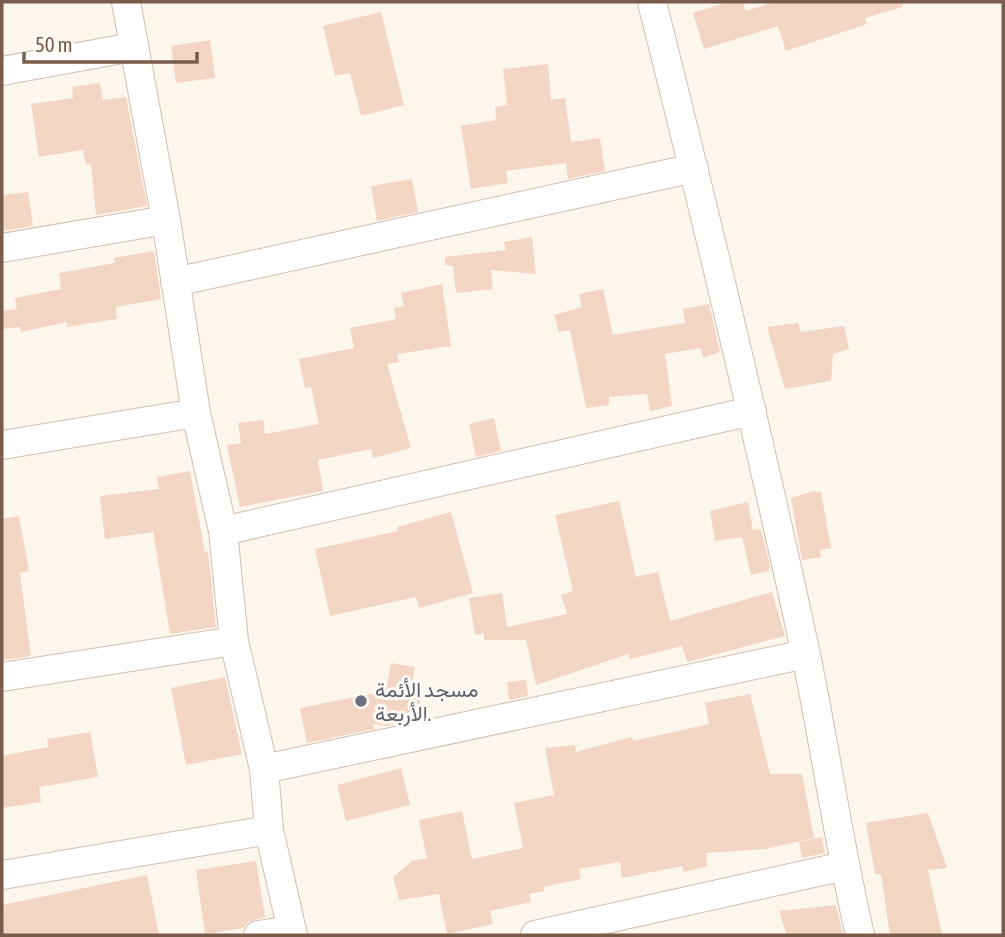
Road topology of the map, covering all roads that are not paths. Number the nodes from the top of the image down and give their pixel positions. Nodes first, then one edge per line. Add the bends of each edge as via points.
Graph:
1 (126, 2) edge
2 (652, 2) edge
3 (133, 47) junction
4 (2, 71) edge
5 (694, 168) junction
6 (166, 220) junction
7 (2, 248) edge
8 (175, 282) junction
9 (752, 411) junction
10 (195, 413) junction
11 (2, 445) edge
12 (223, 531) junction
13 (234, 641) junction
14 (806, 654) junction
15 (2, 677) edge
16 (264, 769) junction
17 (269, 830) junction
18 (844, 866) junction
19 (2, 875) edge
20 (292, 932) edge
21 (258, 935) edge
22 (535, 935) edge
23 (860, 935) edge

1 - 3 street
2 - 5 street
3 - 4 street
3 - 6 street
5 - 8 street
5 - 9 street
6 - 7 street
6 - 8 street
8 - 10 street
9 - 12 street
9 - 14 street
10 - 11 street
10 - 12 street
12 - 13 street
13 - 15 street
13 - 16 street
14 - 16 street
14 - 18 street
16 - 17 street
17 - 19 street
17 - 20 street
18 - 22 street
18 - 23 street
20 - 21 street

